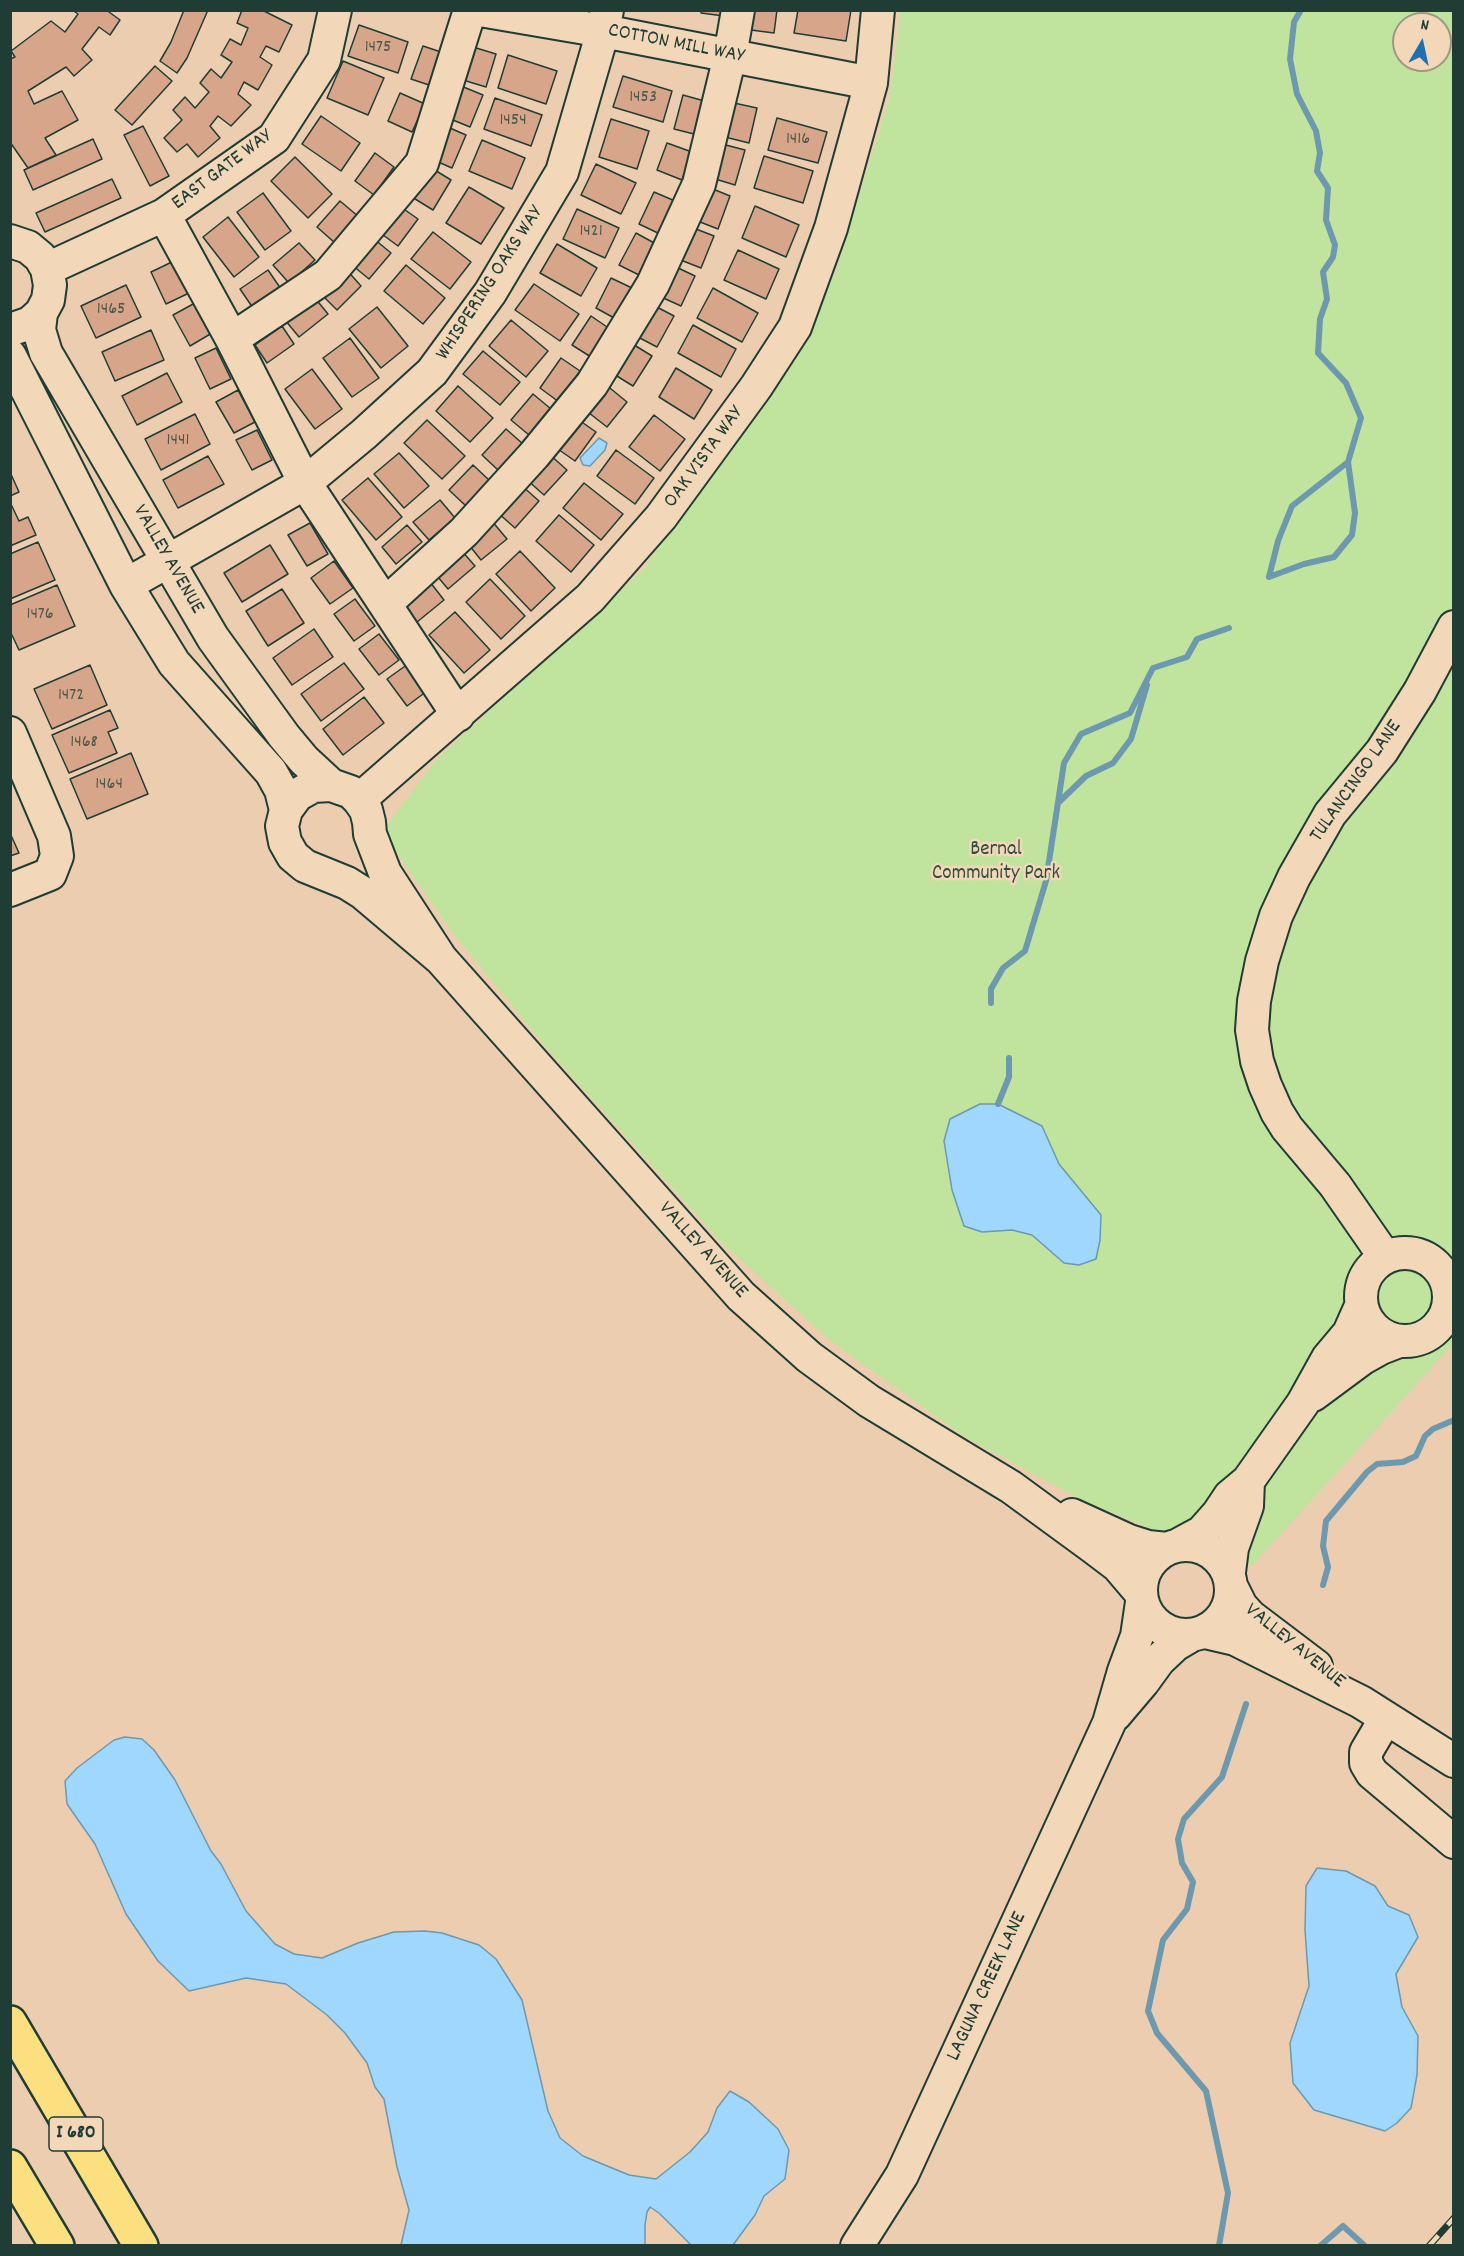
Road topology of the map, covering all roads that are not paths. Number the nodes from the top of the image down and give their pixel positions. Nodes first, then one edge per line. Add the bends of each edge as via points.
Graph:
1 (335, 10) edge
2 (470, 10) edge
3 (480, 10) edge
4 (738, 10) edge
5 (878, 10) edge
6 (605, 21) edge
7 (730, 56) junction
8 (871, 83) junction
9 (164, 215) junction
10 (12, 240) edge
11 (47, 269) junction
12 (41, 314) junction
13 (10, 330) edge
14 (232, 339) junction
15 (10, 356) edge
16 (305, 483) junction
17 (167, 561) junction
18 (126, 585) junction
19 (385, 604) junction
20 (1454, 627) edge
21 (458, 715) junction
22 (10, 733) edge
23 (331, 785) junction
24 (359, 800) junction
25 (286, 810) junction
26 (370, 834) junction
27 (320, 871) junction
28 (10, 891) edge
29 (441, 959) junction
30 (1454, 1246) edge
31 (1385, 1257) junction
32 (1422, 1257) junction
33 (1451, 1294) edge
34 (1361, 1306) junction
35 (1399, 1341) junction
36 (1303, 1403) junction
37 (1248, 1481) junction
38 (1011, 1487) junction
39 (1172, 1547) junction
40 (1230, 1580) junction
41 (1141, 1598) junction
42 (1198, 1634) junction
43 (1373, 1710) junction
44 (1109, 1723) junction
45 (1454, 1761) edge
46 (1454, 1842) edge
47 (10, 2023) edge
48 (10, 2167) edge
49 (57, 2246) edge
50 (141, 2246) edge
51 (857, 2246) edge

1 - 9 street, EAST GATE WAY via 324,60 274,138
2 - 14 street via 422,162 328,275
3 - 6 street, COTTON MILL WAY
4 - 7 street
5 - 8 street, OAK VISTA WAY
6 - 7 street, COTTON MILL WAY
6 - 16 street, WHISPERING OAKS WAY via 562,172 489,293 432,372
7 - 8 street, COTTON MILL WAY
7 - 19 street via 699,184 653,284 592,384 465,532
8 - 21 street, OAK VISTA WAY via 831,228 795,327 756,387 662,517 590,598
9 - 11 street, EAST GATE WAY
9 - 14 street
10 - 11 street via 28,247
11 - 12 street via 48,300
12 - 13 street via 30,324
12 - 17 street, VALLEY AVENUE via 39,330 46,353
14 - 16 street
15 - 18 street, VALLEY AVENUE
16 - 17 street, WHISPERING OAKS WAY
16 - 19 street
17 - 18 street, WHISPERING OAKS WAY
17 - 23 street, VALLEY AVENUE via 213,638 284,736
18 - 25 street, VALLEY AVENUE via 174,663 271,772
19 - 21 street
20 - 31 street, TULANCINGO LANE via 1382,751 1330,814 1294,877 1269,939 1254,1001 1252,1029 1257,1061 1277,1112
21 - 24 street, OAK VISTA WAY
22 - 28 street via 54,836 57,856 50,874
23 - 24 street, VALLEY AVENUE via 351,792
23 - 25 street via 313,786 297,795
24 - 26 street, VALLEY AVENUE via 366,810
25 - 27 street, VALLEY AVENUE via 283,834 292,856
26 - 27 street via 353,863 337,870
26 - 29 street, VALLEY AVENUE via 385,873
27 - 29 street, VALLEY AVENUE via 363,893
29 - 38 street, VALLEY AVENUE via 741,1296 809,1357 869,1401
30 - 32 street
31 - 32 street via 1397,1253
31 - 34 street via 1365,1277
32 - 33 street via 1440,1270
33 - 35 street via 1443,1321 1435,1330 1412,1341
34 - 35 street via 1372,1328
34 - 36 street via 1349,1333 1328,1358
35 - 36 street via 1363,1358
36 - 37 street
37 - 39 street via 1230,1496 1202,1532
37 - 40 street via 1247,1506 1232,1548
38 - 39 street, VALLEY AVENUE via 1129,1542
38 - 41 street, VALLEY AVENUE via 1118,1566
39 - 40 street via 1194,1545 1208,1550 1220,1559
39 - 41 street via 1155,1556 1146,1567
40 - 42 street via 1229,1606 1220,1621
40 - 43 street, VALLEY AVENUE via 1241,1606 1250,1616
41 - 42 street via 1152,1620 1170,1633
41 - 44 street, LAGUNA CREEK LANE via 1137,1636
42 - 43 street, VALLEY AVENUE via 1235,1639
42 - 44 street, LAGUNA CREEK LANE via 1175,1645 1159,1660
43 - 45 street, VALLEY AVENUE
43 - 46 street via 1366,1752 1366,1763 1372,1773
44 - 51 street, LAGUNA CREEK LANE via 902,2175
47 - 50 highway, I 680
48 - 49 highway

